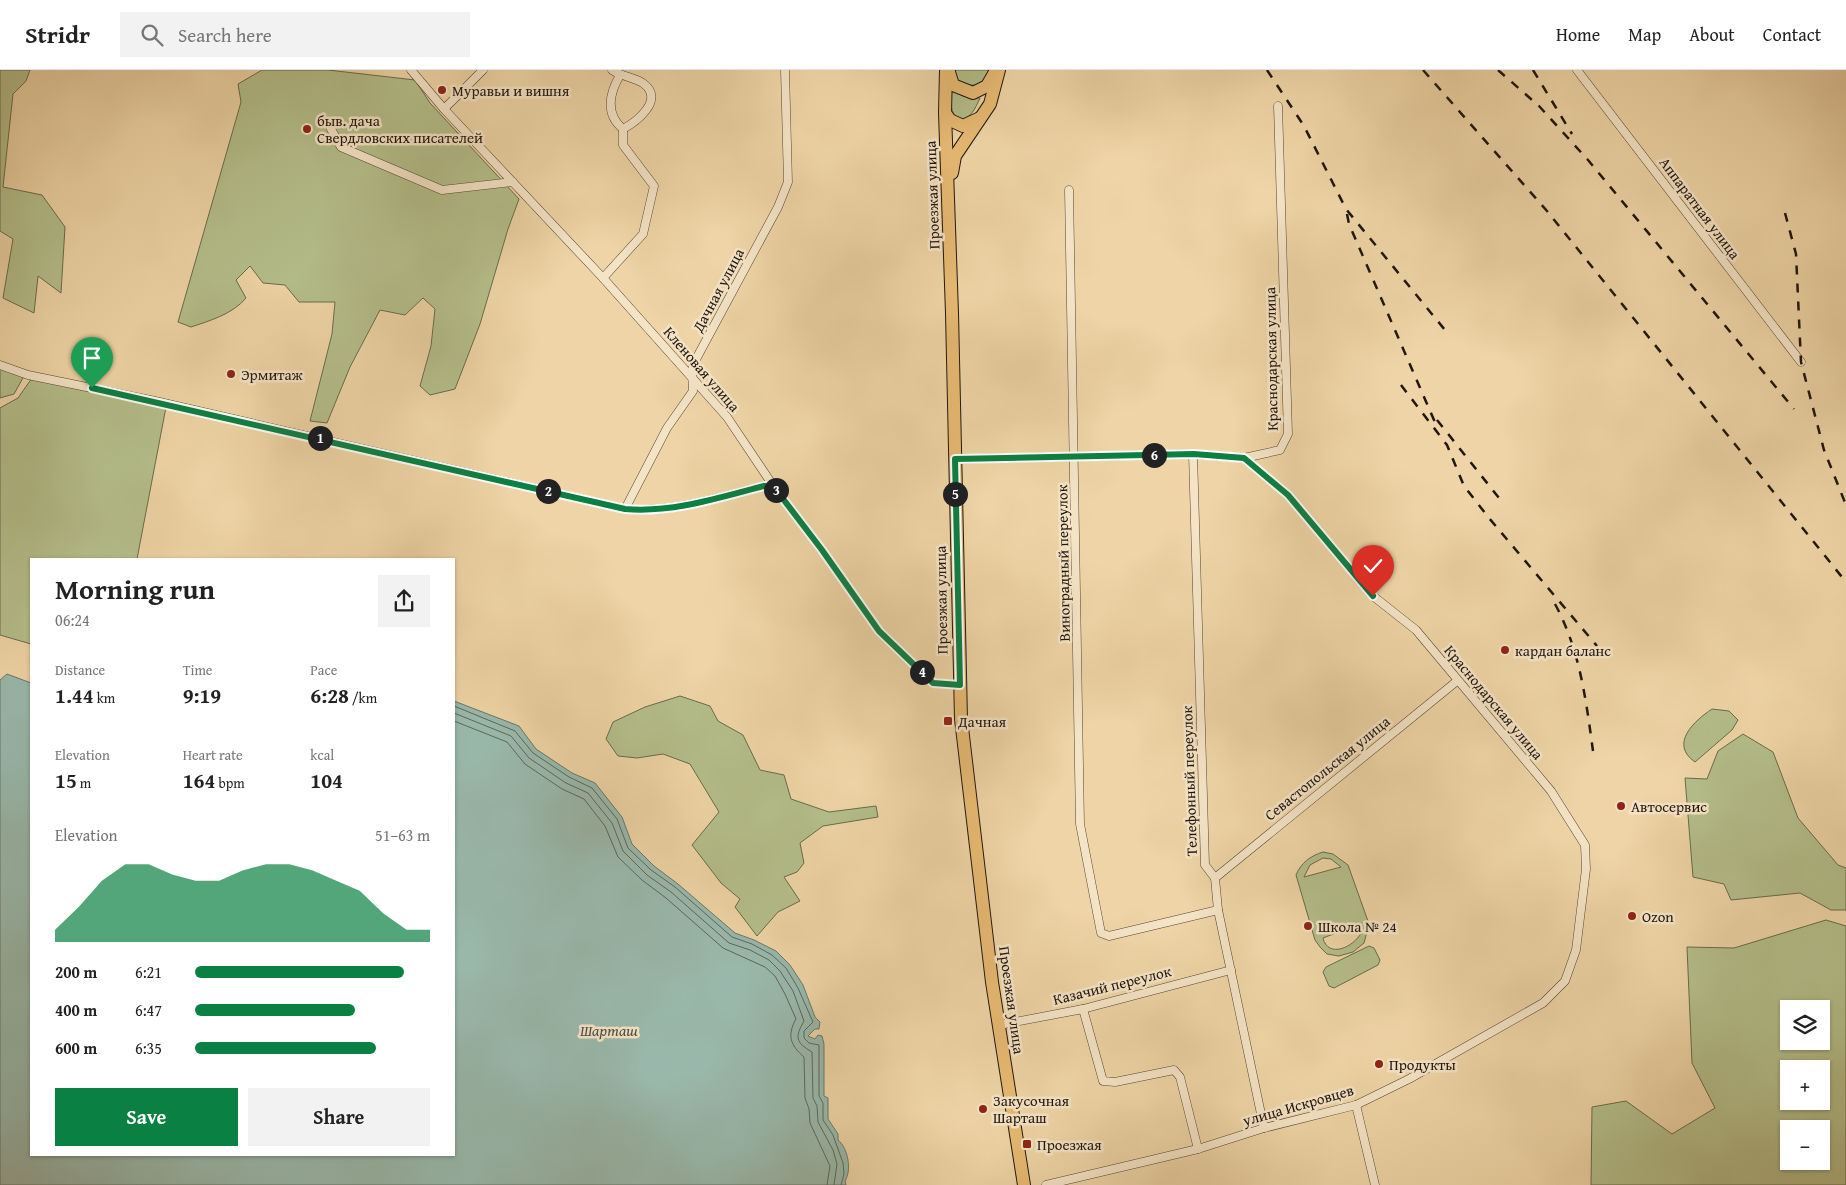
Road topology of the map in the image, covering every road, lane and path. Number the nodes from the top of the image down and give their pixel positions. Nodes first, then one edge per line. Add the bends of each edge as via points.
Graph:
1 (411, 70) edge
2 (483, 70) edge
3 (612, 70) edge
4 (785, 70) edge
5 (938, 70) edge
6 (947, 70) edge
7 (997, 70) edge
8 (1577, 70) edge
9 (620, 75) junction
10 (1278, 106) dead end
11 (945, 107) junction
12 (444, 109) junction
13 (983, 116) junction
14 (331, 129) dead end
15 (623, 129) junction
16 (513, 182) junction
17 (1069, 190) dead end
18 (948, 195) junction
19 (603, 278) junction
20 (1801, 362) dead end
21 (0, 365) edge
22 (693, 380) junction
23 (1194, 454) junction
24 (1075, 458) junction
25 (1244, 458) junction
26 (955, 459) junction
27 (774, 487) junction
28 (625, 509) junction
29 (1457, 681) junction
30 (960, 685) junction
31 (1586, 869) joint
32 (1215, 878) junction
33 (1218, 910) junction
34 (1231, 970) junction
35 (1084, 1009) junction
36 (999, 1025) junction
37 (1356, 1105) junction
38 (1264, 1128) junction
39 (1198, 1149) junction
40 (1024, 1185) edge
41 (1046, 1185) edge
42 (1375, 1185) edge

1 - 12 street, Кленовая улица
2 - 12 street
3 - 9 street
4 - 22 street, Дачная улица via 788,182 778,207 695,361
5 - 11 main road
6 - 7 main road via 953,85 973,93 987,86
6 - 11 main road, Проезжая улица
7 - 13 main road via 994,97
8 - 20 street, Аппаратная улица
9 - 15 street via 613,87 610,106 616,123
9 - 15 street via 643,83 650,94 647,110
10 - 25 street, Краснодарская улица via 1288,434 1280,450
11 - 13 main road via 950,120 963,126
11 - 18 main road, Проезжая улица
12 - 16 street, Кленовая улица
13 - 18 main road via 955,156
14 - 16 street via 341,147 442,190
15 - 19 street via 623,145 654,186 643,234
16 - 19 street, Кленовая улица
17 - 24 street, Виноградный переулок
18 - 26 main road, Проезжая улица
19 - 22 street, Кленовая улица
21 - 28 street
22 - 27 street, Кленовая улица via 727,417
22 - 28 street, Дачная улица via 693,392 668,428
23 - 24 street
23 - 25 street
23 - 32 street, Телефонный переулок via 1205,865
24 - 26 street
24 - 33 street, Виноградный переулок via 1080,824 1101,933 1109,936
25 - 29 street, Краснодарская улица via 1288,495 1373,596 1416,630
26 - 30 main road, Проезжая улица
27 - 28 street via 764,486 697,503 644,511
27 - 30 street, Кленовая улица via 879,631 933,683
29 - 31 street, Краснодарская улица via 1551,791 1585,845
29 - 32 street, Севастопольская улица
30 - 36 main road, Проезжая улица via 960,719
31 - 37 street, улица Искровцев via 1576,950 1565,980 1542,1003 1410,1079
32 - 33 street, Телефонный переулок
33 - 34 street, Телефонный переулок
34 - 35 street, Казачий переулок
34 - 38 street, Телефонный переулок
35 - 36 street, Казачий переулок
35 - 39 street via 1104,1081 1115,1082 1174,1070 1180,1077
36 - 40 main road, Проезжая улица
37 - 38 street, улица Искровцев
37 - 42 street
38 - 39 street, улица Искровцев
39 - 41 street, улица Искровцев

